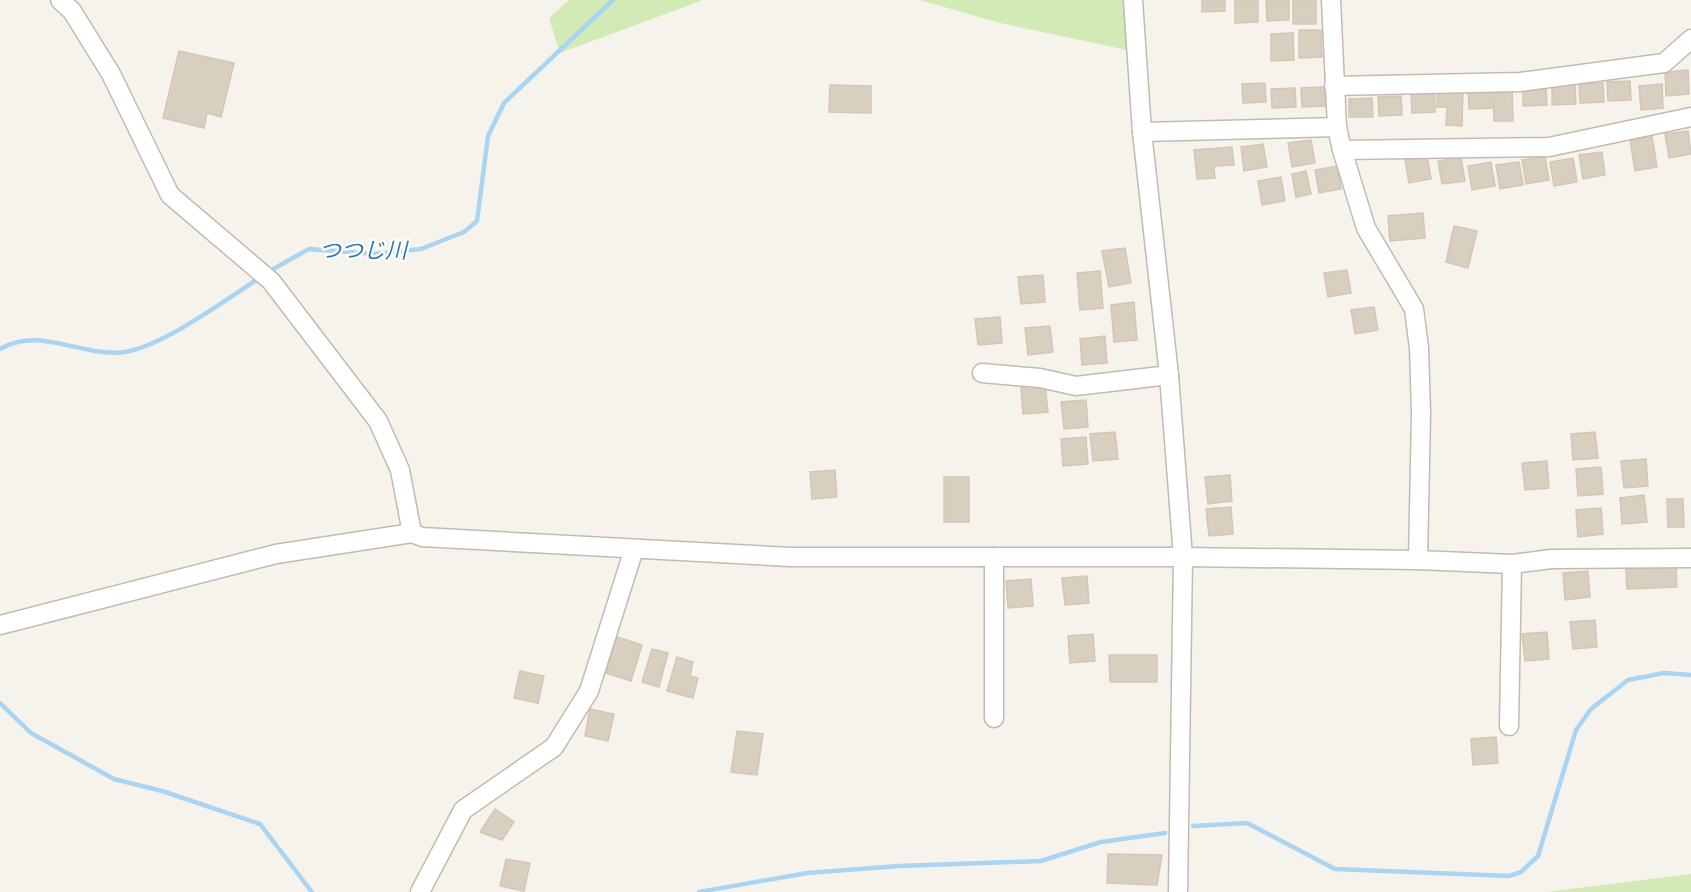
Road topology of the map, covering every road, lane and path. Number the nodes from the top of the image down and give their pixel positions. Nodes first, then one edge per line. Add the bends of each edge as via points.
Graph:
1 (60, 0) edge
2 (1133, 0) edge
3 (1331, 0) edge
4 (1691, 39) edge
5 (1334, 86) junction
6 (1691, 117) edge
7 (1337, 127) junction
8 (1142, 132) junction
9 (1342, 150) junction
10 (982, 373) dead end
11 (1169, 375) junction
12 (412, 533) junction
13 (634, 549) junction
14 (994, 557) junction
15 (1183, 557) junction
16 (1691, 558) edge
17 (1418, 560) junction
18 (1512, 564) junction
19 (0, 625) edge
20 (994, 718) dead end
21 (1509, 726) dead end
22 (420, 892) edge
23 (1178, 892) edge

1 - 12 street via 72,11 111,74 170,195 271,281 378,421 400,470
2 - 8 street
3 - 5 street
4 - 5 street via 1664,63 1520,82
5 - 7 street
6 - 9 street via 1549,147
7 - 8 street
7 - 9 street
8 - 11 street
9 - 17 street via 1366,228 1414,309 1421,413
10 - 11 street via 1076,386
11 - 15 street
12 - 13 street via 437,538
12 - 19 street via 276,554
13 - 14 street via 790,557
13 - 22 street via 589,691 566,729 554,747 463,810
14 - 15 street
14 - 20 street
15 - 17 street
15 - 23 street
16 - 18 street via 1551,559
17 - 18 street
18 - 21 street

